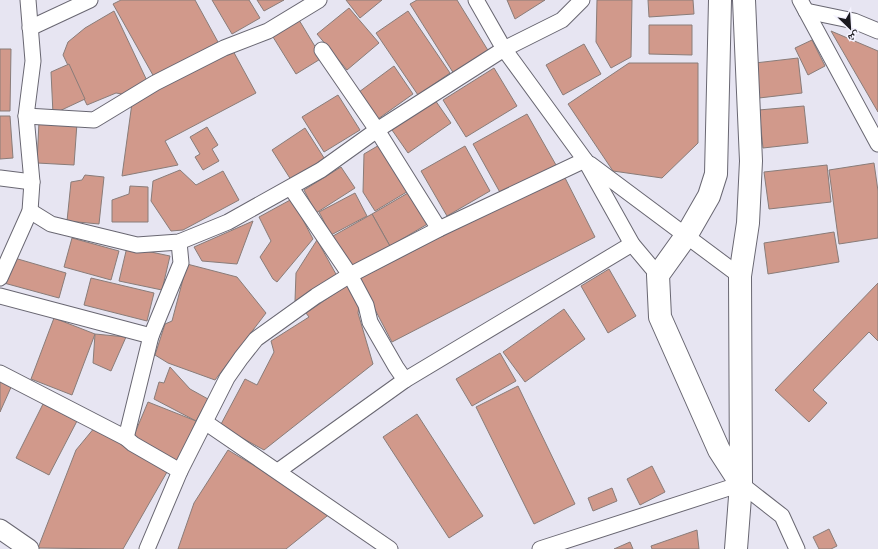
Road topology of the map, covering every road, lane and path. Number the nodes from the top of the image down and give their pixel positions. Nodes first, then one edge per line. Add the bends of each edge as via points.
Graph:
1 (28, 0) edge
2 (90, 0) edge
3 (319, 0) edge
4 (476, 0) edge
5 (582, 0) edge
6 (720, 0) edge
7 (744, 0) edge
8 (803, 5) edge
9 (30, 28) junction
10 (878, 31) edge
11 (504, 49) junction
12 (322, 50) dead end
13 (26, 116) junction
14 (376, 130) junction
15 (878, 144) edge
16 (585, 160) junction
17 (0, 178) edge
18 (32, 182) junction
19 (290, 188) junction
20 (30, 211) junction
21 (440, 229) junction
22 (686, 236) junction
23 (179, 242) junction
24 (632, 244) junction
25 (658, 275) junction
26 (350, 276) junction
27 (740, 276) junction
28 (0, 278) edge
29 (0, 296) edge
30 (151, 336) junction
31 (0, 373) edge
32 (405, 380) junction
33 (205, 422) junction
34 (126, 438) junction
35 (180, 471) junction
36 (278, 471) junction
37 (741, 484) junction
38 (0, 529) edge
39 (30, 549) edge
40 (147, 549) edge
41 (390, 549) edge
42 (540, 549) edge
43 (736, 549) edge
44 (797, 549) edge

1 - 9 street
2 - 9 street
3 - 13 street via 268,31 224,48 154,83 94,120
4 - 11 street
5 - 11 street via 562,20
6 - 22 main road via 716,174 709,196
7 - 27 main road via 751,161 748,223
8 - 10 street via 854,20
8 - 15 street
9 - 13 street via 33,61
11 - 14 street
11 - 16 street
12 - 14 street
13 - 18 street
14 - 19 street via 321,170
14 - 21 street
16 - 21 street
16 - 22 street
16 - 24 street
17 - 18 street
18 - 20 street
19 - 23 street via 228,222
19 - 26 street
20 - 23 street via 51,224 137,245
20 - 28 street
21 - 26 street
22 - 25 main road
22 - 27 street
23 - 30 street via 181,262
24 - 25 street
24 - 32 street
25 - 37 main road via 660,317 719,450
26 - 32 street via 366,305 370,322
26 - 33 street via 316,296 256,339 227,378
27 - 37 main road
29 - 30 street
30 - 34 street
31 - 34 street
32 - 36 street
33 - 35 street
33 - 36 street
34 - 35 street
35 - 40 street
36 - 41 street
37 - 42 street
37 - 43 main road
37 - 44 street via 782,516
38 - 39 street

